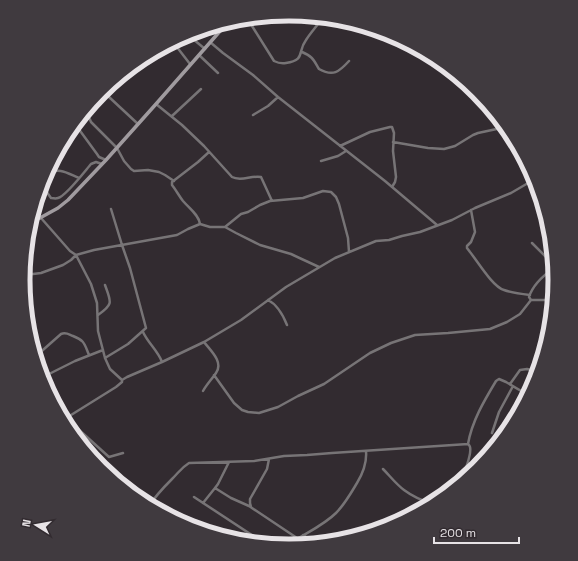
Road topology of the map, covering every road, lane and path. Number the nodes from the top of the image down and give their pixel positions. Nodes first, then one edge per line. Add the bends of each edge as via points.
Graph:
1 (320, 23) edge
2 (251, 24) edge
3 (220, 31) edge
4 (194, 40) edge
5 (210, 42) junction
6 (177, 47) edge
7 (205, 49) junction
8 (302, 52) junction
9 (199, 55) junction
10 (349, 61) dead end
11 (191, 65) junction
12 (218, 73) dead end
13 (200, 89) dead end
14 (108, 96) edge
15 (278, 98) junction
16 (156, 104) junction
17 (253, 115) dead end
18 (88, 116) edge
19 (172, 116) junction
20 (138, 124) junction
21 (78, 128) edge
22 (499, 128) edge
23 (393, 142) junction
24 (340, 146) junction
25 (117, 148) junction
26 (346, 150) junction
27 (209, 152) junction
28 (106, 160) junction
29 (321, 161) dead end
30 (102, 164) junction
31 (54, 171) edge
32 (79, 178) junction
33 (174, 181) junction
34 (529, 182) edge
35 (392, 187) junction
36 (46, 190) edge
37 (272, 201) junction
38 (111, 210) dead end
39 (471, 210) junction
40 (41, 218) junction
41 (36, 220) edge
42 (200, 224) junction
43 (437, 225) junction
44 (226, 227) junction
45 (532, 243) dead end
46 (122, 246) junction
47 (349, 252) junction
48 (76, 255) junction
49 (547, 259) edge
50 (320, 267) junction
51 (548, 272) edge
52 (30, 274) edge
53 (106, 285) dead end
54 (530, 295) junction
55 (268, 300) junction
56 (531, 300) junction
57 (548, 300) edge
58 (98, 315) junction
59 (287, 325) dead end
60 (143, 332) junction
61 (204, 342) junction
62 (103, 350) junction
63 (40, 353) edge
64 (89, 355) junction
65 (105, 358) junction
66 (162, 362) junction
67 (533, 371) edge
68 (47, 375) edge
69 (214, 375) junction
70 (122, 380) junction
71 (510, 384) junction
72 (514, 386) junction
73 (204, 391) dead end
74 (523, 392) edge
75 (68, 417) edge
76 (72, 424) edge
77 (492, 433) dead end
78 (468, 444) junction
79 (366, 451) junction
80 (123, 453) dead end
81 (269, 459) junction
82 (229, 462) junction
83 (383, 469) dead end
84 (465, 471) edge
85 (215, 488) junction
86 (194, 497) dead end
87 (152, 501) edge
88 (425, 501) edge
89 (203, 502) junction
90 (251, 508) junction
91 (303, 535) junction
92 (257, 538) edge
93 (297, 538) joint
94 (309, 539) edge

1 - 8 street via 304,42
2 - 8 street via 277,63 296,61
3 - 5 main road
4 - 7 street
5 - 7 main road
5 - 15 street
6 - 11 street
7 - 9 main road
8 - 10 street via 313,58 319,69 328,72 340,71
9 - 11 main road
9 - 12 street
11 - 16 main road
13 - 19 street
14 - 20 street
15 - 17 street
15 - 24 street
16 - 19 street
16 - 20 main road
18 - 25 street via 91,122
19 - 27 street
20 - 25 main road
21 - 28 street via 99,157
22 - 23 street via 478,133 444,149
23 - 24 street via 394,132 390,127 370,132
23 - 35 street via 396,178
24 - 26 street
25 - 28 main road
25 - 33 street via 131,169 159,172
26 - 29 street via 338,156
26 - 35 street
27 - 33 street
27 - 37 street via 232,177 261,177
28 - 30 main road
30 - 32 street via 94,162
30 - 40 main road via 68,200
31 - 32 street via 63,171
32 - 36 street via 60,198 51,198
33 - 42 street via 172,185 198,217
34 - 39 street
35 - 43 street
37 - 44 street via 241,214
37 - 47 street via 303,198 323,191 331,192 339,204
38 - 46 street
39 - 43 street
39 - 54 street via 475,232 467,248 494,284 504,291
40 - 41 main road
40 - 48 street
42 - 44 street
42 - 46 street via 177,235
43 - 47 street via 420,232 376,241
44 - 50 street via 260,245 291,254
45 - 49 street
46 - 48 street
46 - 60 street via 146,326
47 - 50 street
48 - 52 street via 63,265
48 - 58 street via 92,284
50 - 55 street
51 - 54 street
53 - 58 street via 110,304
54 - 56 street
55 - 59 street via 279,309
55 - 61 street
56 - 57 street
56 - 69 street via 520,314 490,329 415,335 391,343 370,353 324,384 278,407 260,412 242,410
58 - 62 street via 98,331
60 - 65 street
60 - 66 street
61 - 66 street
61 - 69 street via 217,361 218,370
62 - 64 street
62 - 65 street
63 - 64 street via 61,334 66,333 81,339
64 - 68 street
65 - 70 street via 110,369
66 - 70 street
67 - 71 street via 520,370
69 - 73 street
70 - 75 street via 116,387
71 - 72 street
71 - 78 street via 499,379 496,382 481,406
72 - 74 street
72 - 77 street via 499,412
76 - 80 street via 109,457
78 - 79 street
78 - 84 street via 470,449
79 - 81 street
79 - 91 street via 365,466 347,499 336,513
81 - 82 street
81 - 90 street via 250,499
82 - 85 street
82 - 87 street via 189,463 180,469
83 - 88 street via 404,490
85 - 89 street
85 - 90 street
86 - 89 street
89 - 92 street
90 - 93 street
91 - 93 street
91 - 94 street

